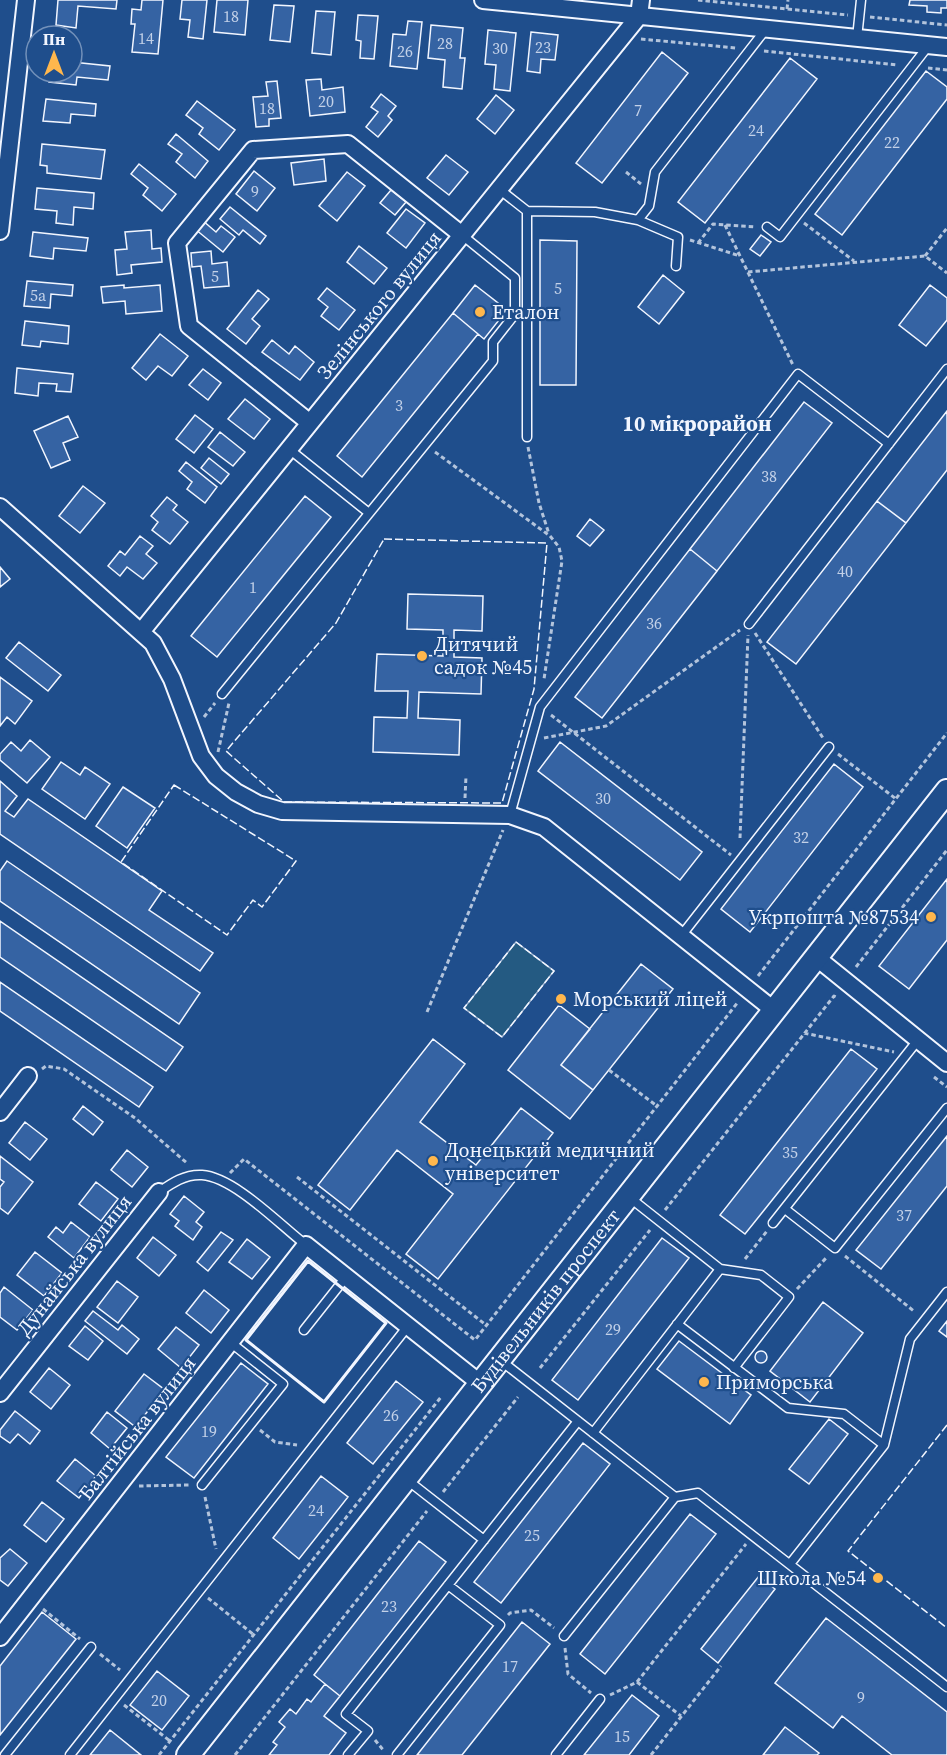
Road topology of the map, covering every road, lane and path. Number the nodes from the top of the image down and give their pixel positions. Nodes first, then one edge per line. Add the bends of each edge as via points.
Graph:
1 (26, 0) edge
2 (483, 0) edge
3 (698, 0) edge
4 (788, 0) edge
5 (861, 0) edge
6 (640, 8) edge
7 (788, 9) junction
8 (860, 16) junction
9 (947, 25) edge
10 (767, 29) junction
11 (622, 37) junction
12 (858, 38) junction
13 (929, 45) junction
14 (947, 47) edge
15 (751, 50) junction
16 (913, 66) junction
17 (947, 70) edge
18 (626, 172) dead end
19 (634, 179) dead end
20 (499, 189) junction
21 (527, 212) junction
22 (796, 216) junction
23 (638, 220) junction
24 (725, 225) junction
25 (767, 228) joint
26 (947, 228) edge
27 (0, 231) edge
28 (462, 236) junction
29 (678, 237) junction
30 (698, 243) junction
31 (740, 256) junction
32 (925, 256) junction
33 (855, 262) junction
34 (676, 266) dead end
35 (748, 272) junction
36 (947, 273) edge
37 (947, 369) edge
38 (798, 374) junction
39 (310, 423) junction
40 (527, 437) joint
41 (425, 444) junction
42 (889, 444) junction
43 (289, 449) junction
44 (0, 507) edge
45 (369, 513) junction
46 (550, 536) junction
47 (749, 624) junction
48 (141, 632) junction
49 (222, 694) joint
50 (230, 700) dead end
51 (540, 706) junction
52 (573, 732) junction
53 (191, 733) junction
54 (947, 733) edge
55 (530, 741) junction
56 (829, 747) junction
57 (218, 756) dead end
58 (466, 776) dead end
59 (947, 791) edge
60 (896, 799) junction
61 (465, 814) junction
62 (510, 815) junction
63 (947, 850) edge
64 (740, 861) junction
65 (681, 936) junction
66 (817, 958) junction
67 (853, 972) dead end
68 (748, 989) junction
69 (834, 996) dead end
70 (775, 1011) junction
71 (428, 1012) dead end
72 (804, 1034) junction
73 (918, 1040) junction
74 (907, 1054) junction
75 (947, 1063) edge
76 (609, 1070) dead end
77 (28, 1076) joint
78 (657, 1106) junction
79 (947, 1108) edge
80 (0, 1112) edge
81 (200, 1175) junction
82 (297, 1177) dead end
83 (223, 1179) junction
84 (159, 1192) joint
85 (628, 1197) junction
86 (785, 1209) junction
87 (657, 1220) junction
88 (773, 1223) joint
89 (306, 1245) junction
90 (835, 1248) junction
91 (720, 1269) junction
92 (735, 1271) junction
93 (346, 1276) junction
94 (947, 1292) edge
95 (789, 1297) junction
96 (925, 1320) junction
97 (677, 1324) junction
98 (486, 1325) junction
99 (408, 1326) junction
100 (304, 1330) dead end
101 (230, 1342) junction
102 (500, 1360) junction
103 (540, 1368) dead end
104 (734, 1368) junction
105 (481, 1384) junction
106 (0, 1393) edge
107 (441, 1397) dead end
108 (518, 1397) dead end
109 (578, 1421) junction
110 (252, 1423) junction
111 (593, 1433) junction
112 (884, 1445) junction
113 (313, 1447) junction
114 (406, 1479) junction
115 (202, 1485) junction
116 (118, 1486) junction
117 (675, 1497) junction
118 (435, 1502) junction
119 (753, 1536) junction
120 (484, 1540) junction
121 (790, 1564) junction
122 (220, 1565) junction
123 (448, 1585) junction
124 (199, 1591) junction
125 (510, 1613) dead end
126 (254, 1635) junction
127 (564, 1636) junction
128 (0, 1637) edge
129 (91, 1647) dead end
130 (721, 1666) dead end
131 (637, 1682) junction
132 (947, 1687) edge
133 (115, 1698) junction
134 (600, 1699) junction
135 (681, 1716) junction
136 (368, 1731) junction
137 (170, 1741) junction
138 (5, 1755) edge
139 (70, 1755) edge
140 (159, 1755) edge
141 (188, 1755) edge
142 (235, 1755) edge
143 (348, 1755) edge
144 (387, 1755) edge
145 (397, 1755) edge
146 (556, 1755) edge
147 (651, 1755) edge

1 - 27 street
2 - 6 street
3 - 7 path
4 - 7 path
5 - 8 lane
6 - 10 street
6 - 11 street, Зелінського вулиця
7 - 8 path
8 - 9 path
8 - 12 lane
10 - 12 street
10 - 15 lane
11 - 15 path
11 - 20 street, Зелінського вулиця
12 - 13 street
13 - 14 street
13 - 16 lane
15 - 16 path
15 - 23 lane via 656,172 649,206
16 - 17 path
16 - 22 lane
18 - 19 path
20 - 21 lane
20 - 28 street, Зелінського вулиця
21 - 23 lane via 595,212
21 - 40 lane
22 - 25 lane via 780,237
22 - 33 path
23 - 29 lane
24 - 25 path
24 - 30 path via 713,224
24 - 31 path
26 - 32 path
28 - 39 street, Зелінського вулиця
28 - 39 street via 348,144 252,150 177,243 189,326
28 - 41 lane via 515,278 515,314 493,342 493,361
29 - 30 path
29 - 34 lane
30 - 31 path
31 - 35 path
32 - 33 path
32 - 36 path
33 - 35 path
35 - 38 path
37 - 42 lane
38 - 42 lane
38 - 51 lane
39 - 43 street, Зелінського вулиця
40 - 46 path via 531,471
41 - 45 lane
41 - 46 path
42 - 47 lane
43 - 45 lane
43 - 48 street, Зелінського вулиця
44 - 48 street
45 - 49 lane
46 - 51 path via 559,547 562,561
47 - 52 path via 606,726
47 - 56 path
47 - 64 path
48 - 53 street via 164,661
49 - 53 path
50 - 57 path
51 - 52 path
51 - 55 lane
52 - 55 path
52 - 64 path
53 - 61 street via 216,776 236,792 282,812
54 - 60 path
55 - 62 lane
56 - 60 path
56 - 64 lane
58 - 61 path
59 - 66 main road, Будівельників проспект
60 - 68 path
61 - 62 street
62 - 65 street via 544,827
62 - 71 path
63 - 67 path
64 - 65 lane
65 - 68 street
66 - 70 main road, Будівельників проспект
66 - 73 street
68 - 70 street
68 - 78 path
69 - 72 path
70 - 85 main road, Будівельників проспект
72 - 74 path
72 - 87 path
73 - 74 lane
73 - 75 street
74 - 86 lane
76 - 78 path
77 - 80 street
77 - 81 path via 46,1066 64,1069 135,1118
78 - 98 path
79 - 90 lane
81 - 83 lane
81 - 84 lane via 178,1179
82 - 98 path
83 - 89 lane
83 - 98 path via 244,1160 475,1340
84 - 106 street, Дунайська вулиця
85 - 87 lane
85 - 102 main road, Будівельників проспект
86 - 88 lane
86 - 90 lane
87 - 91 lane
87 - 103 path
88 - 92 path
89 - 93 street
89 - 101 street, Балтійська вулиця
90 - 95 path
90 - 96 path
91 - 92 lane
91 - 97 lane
92 - 95 lane via 761,1275
93 - 99 street
93 - 100 lane
94 - 96 lane
95 - 104 lane
96 - 112 lane via 910,1339
97 - 104 lane
97 - 111 lane
99 - 105 street
99 - 113 lane
101 - 110 lane via 283,1384
101 - 116 street, Балтійська вулиця
102 - 105 main road, Будівельників проспект
102 - 109 lane
104 - 112 lane via 788,1408 844,1414
105 - 114 main road, Будівельників проспект
107 - 126 path
108 - 118 path
109 - 111 lane
109 - 120 lane
110 - 113 path via 275,1442
110 - 115 lane
111 - 117 lane
112 - 121 lane
113 - 122 lane
114 - 118 lane
114 - 141 main road, Будівельників проспект
115 - 116 path
115 - 122 path
116 - 128 street, Балтійська вулиця
117 - 119 lane via 698,1493
117 - 127 lane
118 - 120 lane
118 - 142 path
119 - 121 lane
119 - 131 path
120 - 123 lane
121 - 132 lane
122 - 124 lane
123 - 136 lane via 346,1714
123 - 145 lane via 500,1625
124 - 126 path
124 - 133 lane
125 - 127 path via 531,1610
126 - 137 path
127 - 134 path via 568,1674
129 - 138 lane
130 - 135 path
131 - 134 path
131 - 135 path
133 - 137 path
133 - 139 lane
134 - 146 lane
135 - 147 path
136 - 143 lane
136 - 144 path
137 - 140 path

